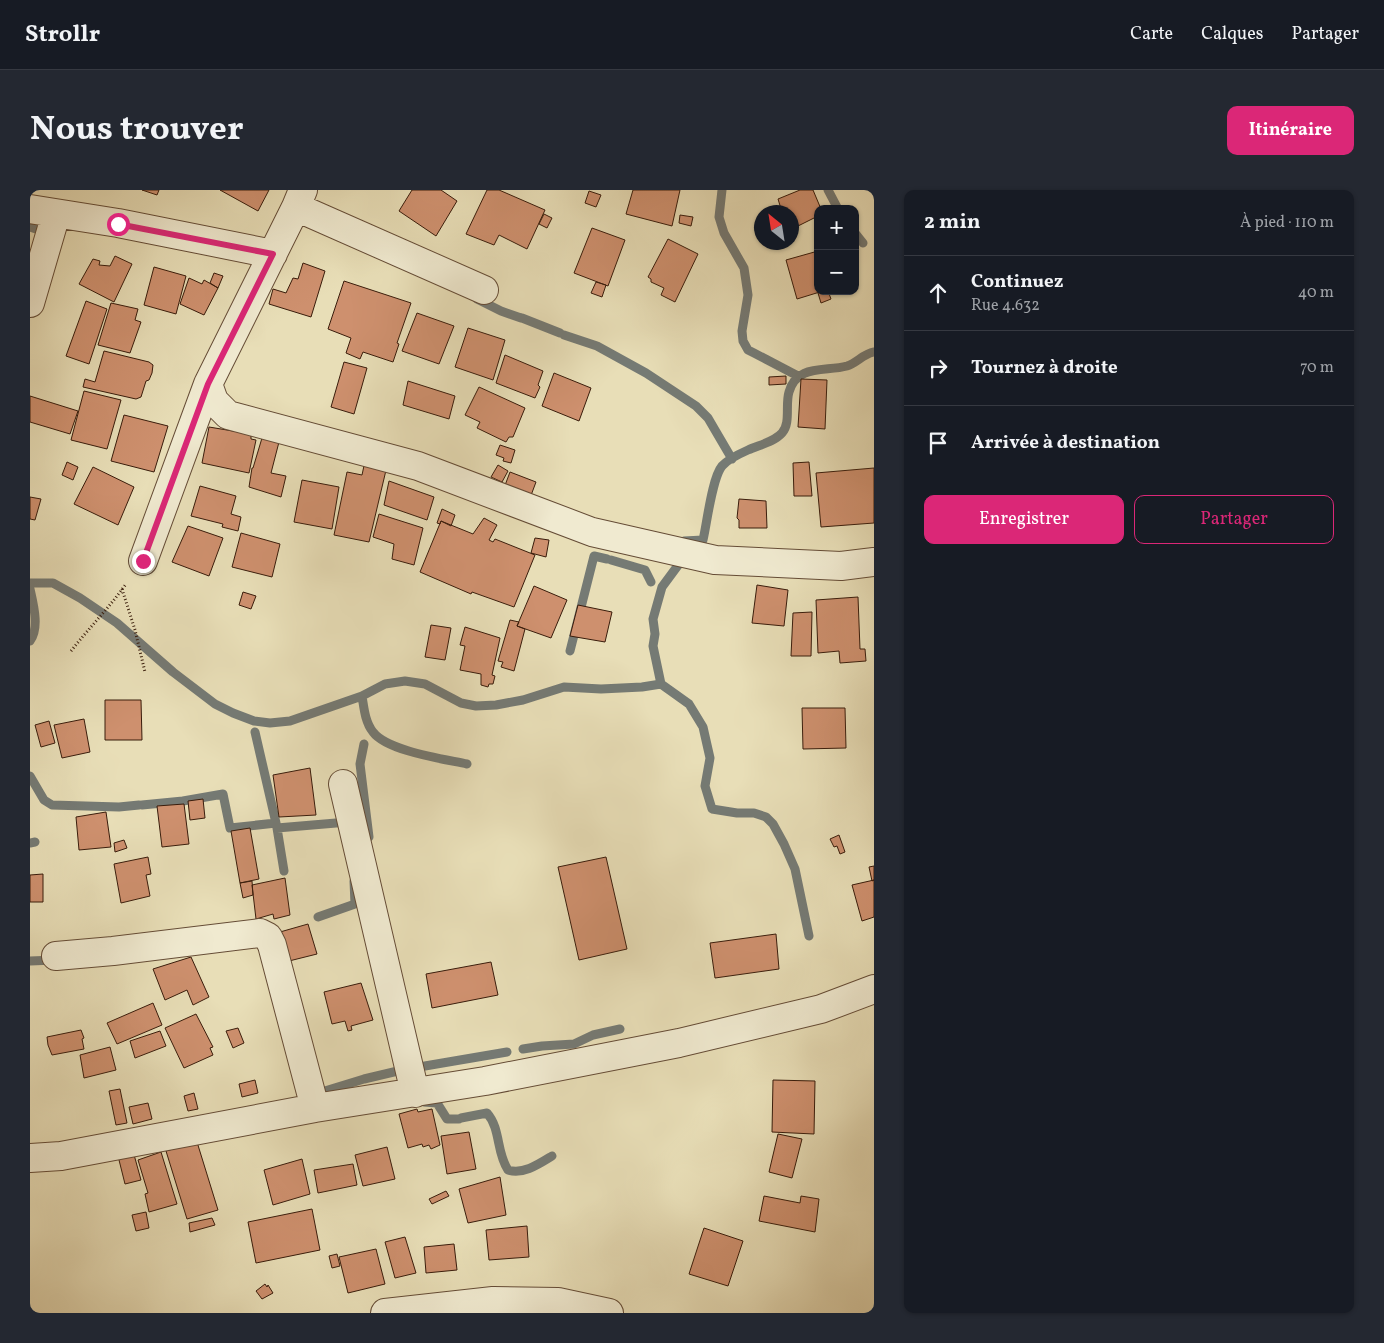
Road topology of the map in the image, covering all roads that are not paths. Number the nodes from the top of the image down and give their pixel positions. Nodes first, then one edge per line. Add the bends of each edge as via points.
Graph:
1 (300, 198) edge
2 (30, 209) edge
3 (56, 214) junction
4 (273, 254) junction
5 (484, 290) dead end
6 (30, 303) edge
7 (208, 384) junction
8 (143, 561) road end
9 (874, 562) edge
10 (342, 784) dead end
11 (56, 956) dead end
12 (874, 989) edge
13 (415, 1093) junction
14 (315, 1108) junction
15 (30, 1158) edge
16 (386, 1313) edge
17 (609, 1313) edge

1 - 4 street
1 - 5 street
2 - 3 street
3 - 4 street
3 - 6 street
4 - 7 street
7 - 8 street
7 - 9 street via 214,401 228,415 418,466 592,532 715,560 841,566
10 - 13 street
11 - 14 street via 260,933 268,937
12 - 13 street via 821,1009 679,1043
13 - 14 street
14 - 15 street via 61,1156
16 - 17 street via 493,1301 558,1302

